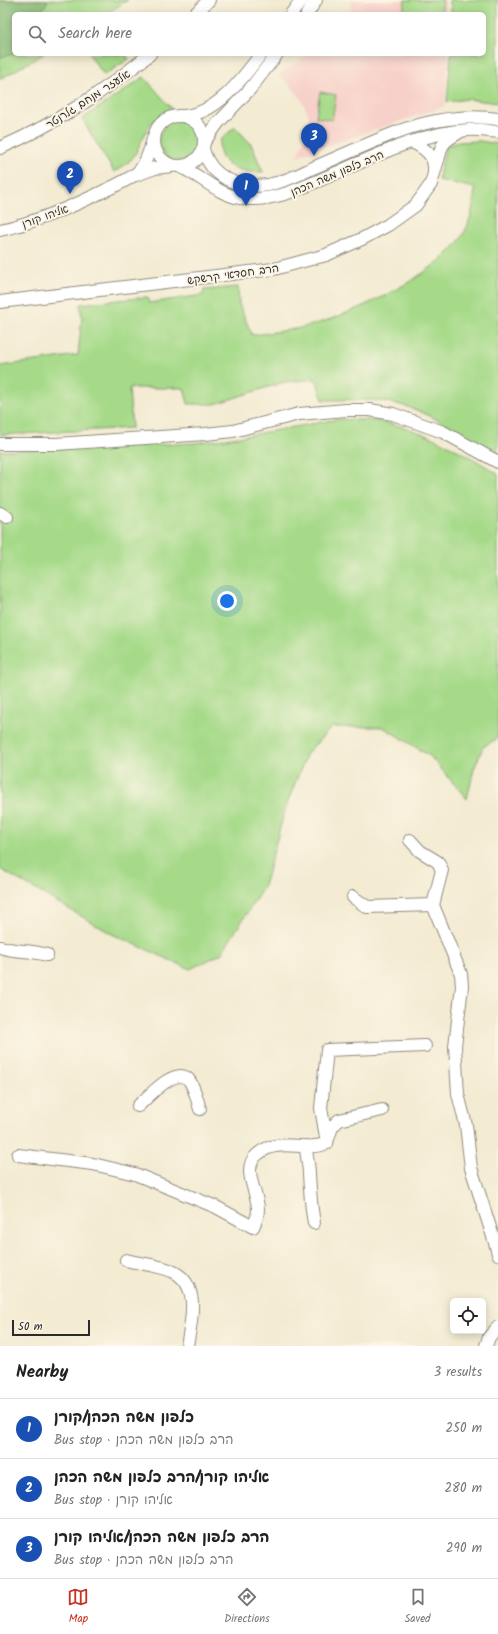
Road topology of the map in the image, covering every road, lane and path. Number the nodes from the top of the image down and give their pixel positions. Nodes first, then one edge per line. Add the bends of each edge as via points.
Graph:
1 (209, 0) edge
2 (302, 0) edge
3 (316, 0) edge
4 (197, 12) edge
5 (293, 12) edge
6 (307, 12) edge
7 (148, 56) edge
8 (259, 56) edge
9 (275, 56) edge
10 (179, 116) junction
11 (498, 119) edge
12 (461, 131) junction
13 (498, 132) edge
14 (154, 136) junction
15 (412, 142) junction
16 (204, 145) junction
17 (0, 148) edge
18 (176, 166) junction
19 (434, 175) junction
20 (131, 177) junction
21 (0, 230) edge
22 (0, 302) edge
23 (0, 444) edge
24 (498, 462) edge
25 (410, 840) dead end
26 (353, 897) dead end
27 (433, 905) junction
28 (0, 947) edge
29 (47, 955) dead end
30 (426, 1046) dead end
31 (138, 1106) dead end
32 (200, 1109) dead end
33 (382, 1110) dead end
34 (326, 1143) junction
35 (306, 1146) junction
36 (18, 1155) dead end
37 (314, 1224) dead end
38 (498, 1254) edge
39 (126, 1260) dead end
40 (498, 1327) edge
41 (186, 1346) edge
42 (486, 1346) edge

1 - 4 street
2 - 5 street
3 - 6 street
7 - 17 street, אלעזר מנחם גלרנטר via 116,82 58,120
8 - 10 street via 217,103 194,116
9 - 16 street via 250,89 218,122
10 - 14 street via 163,121
10 - 16 street via 197,124 201,129
11 - 16 street, הרב כלפון משה הכהן via 469,116 428,123 398,132 294,177 259,186 236,183 216,172 205,158
12 - 13 street, הרב כלפון משה הכהן
12 - 15 street, הרב כלפון משה הכהן
12 - 19 street, הרב חסדאי קרשקש via 442,146
14 - 18 street via 159,157
14 - 20 street, אליהו קורן via 144,164
15 - 18 street, הרב כלפון משה הכהן via 299,189 265,199 239,198 223,193 198,176
15 - 19 street via 429,153 434,163
16 - 18 street via 192,163
18 - 20 street, אליהו קורן via 155,168
19 - 22 street, הרב חסדאי קרשקש via 424,195 404,214 362,239 303,262 274,269
20 - 21 street, אליהו קורן via 59,212
23 - 24 street via 56,444 205,434 233,431 299,414 370,410 393,414 443,432
25 - 27 street via 420,851 438,862 442,870
26 - 27 street via 367,907
27 - 38 street via 461,974 455,1046 458,1094 466,1125 471,1168
28 - 29 street
30 - 34 street via 326,1050 321,1108
31 - 32 street via 163,1083 181,1076 190,1081
33 - 34 street via 339,1120 332,1127
34 - 35 street
35 - 36 street via 279,1145 267,1148 253,1159 250,1166 251,1179 258,1208 253,1227 216,1207 135,1174 93,1164
35 - 37 street
39 - 41 street via 174,1272 189,1286 192,1319
40 - 42 street via 489,1337

